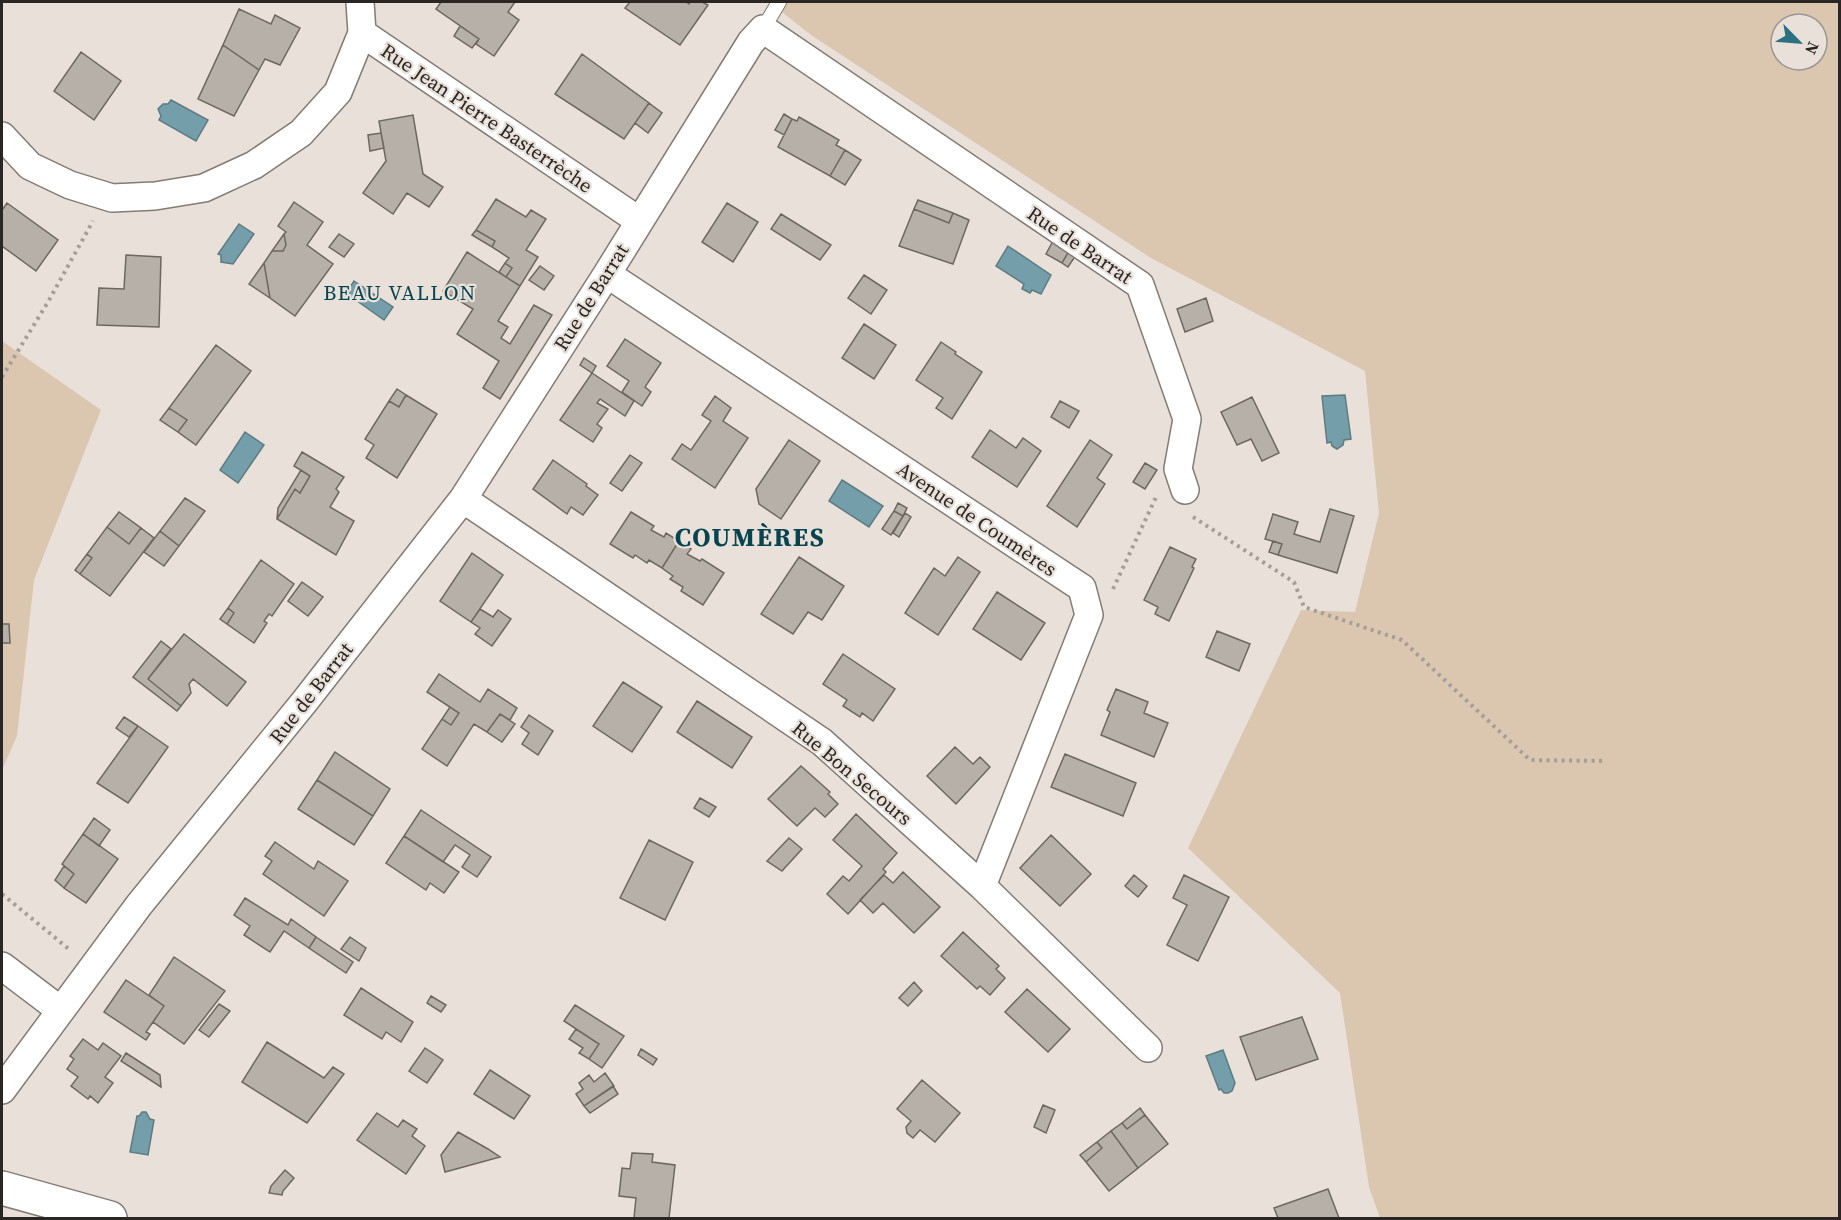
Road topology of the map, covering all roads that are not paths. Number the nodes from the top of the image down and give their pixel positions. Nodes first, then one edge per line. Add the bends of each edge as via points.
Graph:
1 (360, 2) edge
2 (779, 2) edge
3 (764, 29) junction
4 (362, 33) junction
5 (2, 136) edge
6 (639, 220) junction
7 (607, 274) junction
8 (1181, 480) road end
9 (463, 499) junction
10 (982, 886) junction
11 (2, 966) edge
12 (60, 1010) junction
13 (1148, 1048) dead end
14 (2, 1090) edge
15 (2, 1188) edge
16 (110, 1218) edge

1 - 4 street, Rue Jean Pierre Basterrèche
2 - 3 lane
3 - 6 street, Rue de Barrat via 751,42
3 - 8 street, Rue de Barrat via 1140,285 1187,419
4 - 5 street via 338,92 301,133 254,165 204,188 112,198 70,185 30,166
4 - 6 street, Rue Jean Pierre Basterrèche
6 - 7 street, Rue de Barrat
7 - 9 street, Rue de Barrat
7 - 10 street, Avenue de Coumères via 1082,588 1089,615
9 - 10 street, Rue Bon Secours via 822,742
9 - 12 street, Rue de Barrat
10 - 13 street, Rue Bon Secours
11 - 12 street
12 - 14 street, Rue de Barrat
15 - 16 main road

